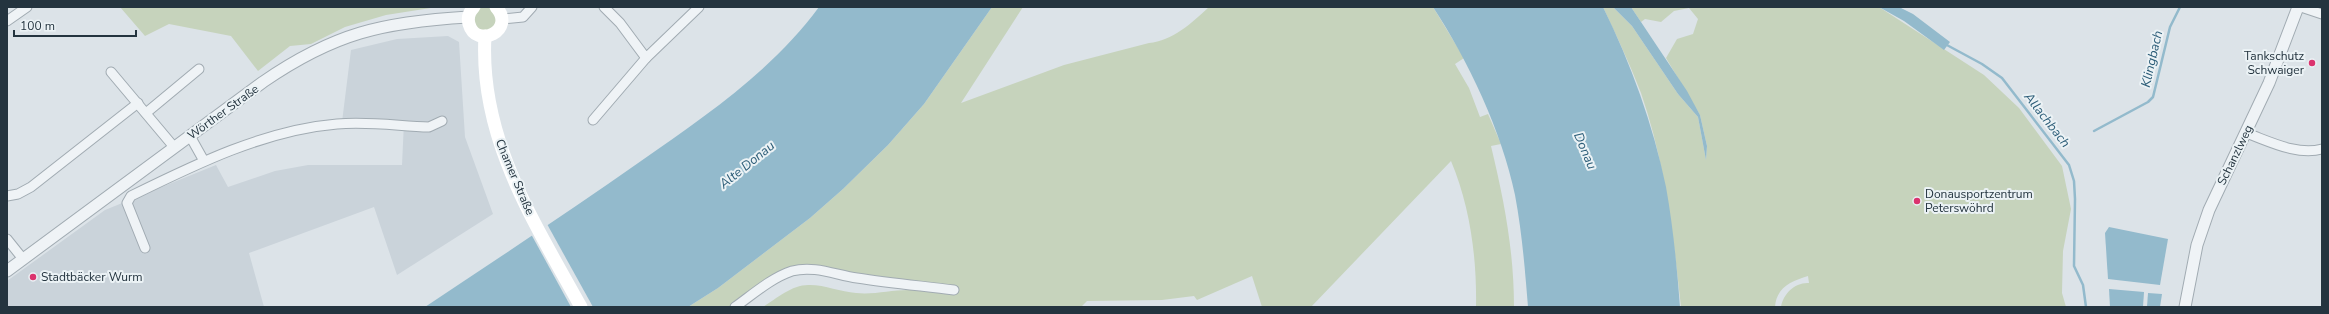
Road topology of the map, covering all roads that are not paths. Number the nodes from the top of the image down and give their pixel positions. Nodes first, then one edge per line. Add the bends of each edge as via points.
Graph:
1 (26, 7) edge
2 (496, 7) edge
3 (532, 7) edge
4 (604, 7) edge
5 (699, 7) edge
6 (2298, 7) edge
7 (2301, 7) edge
8 (471, 12) edge
9 (2322, 14) edge
10 (502, 19) junction
11 (7, 21) edge
12 (485, 36) junction
13 (646, 58) junction
14 (199, 69) dead end
15 (111, 72) dead end
16 (138, 103) junction
17 (146, 113) junction
18 (593, 120) dead end
19 (442, 121) dead end
20 (2246, 133) junction
21 (190, 136) junction
22 (174, 147) junction
23 (2322, 149) edge
24 (204, 161) junction
25 (7, 196) edge
26 (7, 239) edge
27 (145, 248) dead end
28 (23, 259) junction
29 (7, 271) edge
30 (954, 290) dead end
31 (581, 307) edge
32 (735, 307) edge
33 (2185, 307) edge

1 - 11 street
2 - 10 main road
3 - 10 street via 523,17
4 - 13 street via 620,23
5 - 13 street
6 - 20 street, Schanzlweg via 2269,83
7 - 9 street
8 - 12 main road via 470,28
8 - 21 street, Wörther Straße via 392,24 337,40 280,71
10 - 12 main road via 495,33
12 - 31 main road, Chamer Straße via 485,76 492,122 520,196
13 - 18 street
14 - 17 street
15 - 16 street
16 - 17 street
16 - 25 street via 31,188
17 - 22 street
19 - 24 street via 429,127 355,123 316,126 272,137
20 - 23 street via 2294,150 2304,152
20 - 33 street, Schanzlweg via 2209,210 2197,245
21 - 22 street, Wörther Straße
21 - 24 street
22 - 28 street, Wörther Straße
24 - 27 street via 131,196 127,203
26 - 28 street
28 - 29 street, Wörther Straße
30 - 32 street via 855,278 818,270 801,270 792,271 774,280

